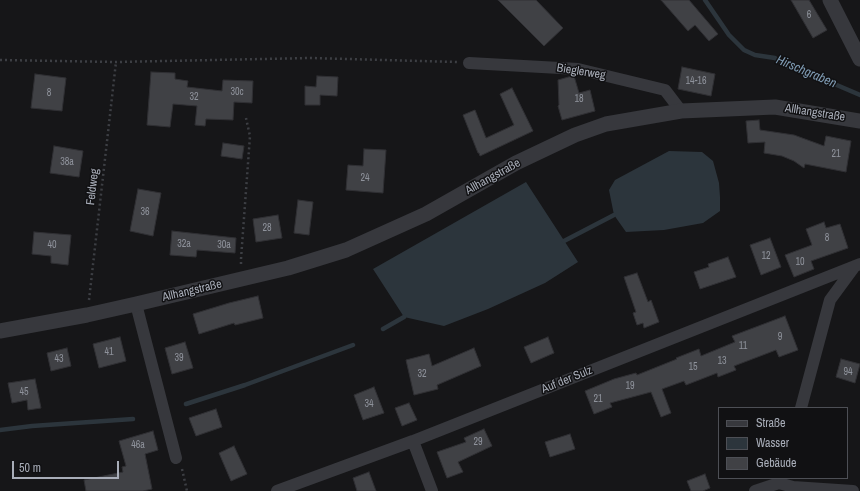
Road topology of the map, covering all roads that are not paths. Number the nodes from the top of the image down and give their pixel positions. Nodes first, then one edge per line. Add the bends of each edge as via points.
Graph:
1 (830, 0) edge
2 (860, 58) edge
3 (470, 63) road end
4 (681, 111) junction
5 (860, 121) edge
6 (858, 267) edge
7 (136, 304) junction
8 (0, 331) edge
9 (801, 407) edge
10 (413, 441) junction
11 (176, 458) road end
12 (778, 484) edge
13 (278, 491) edge
14 (432, 491) edge
15 (756, 491) edge
16 (853, 491) edge

1 - 2 street
3 - 4 street, Bieglerweg via 578,69 665,90
4 - 5 street, Allhangstraße via 775,107
4 - 7 street, Allhangstraße via 606,124 575,135 516,163 426,214 346,250 288,268
6 - 9 street, Auf der Sulz via 830,300
6 - 10 street, Auf der Sulz
7 - 8 street, Allhangstraße
7 - 11 street
10 - 13 street, Auf der Sulz
10 - 14 street
12 - 15 street
12 - 16 street

